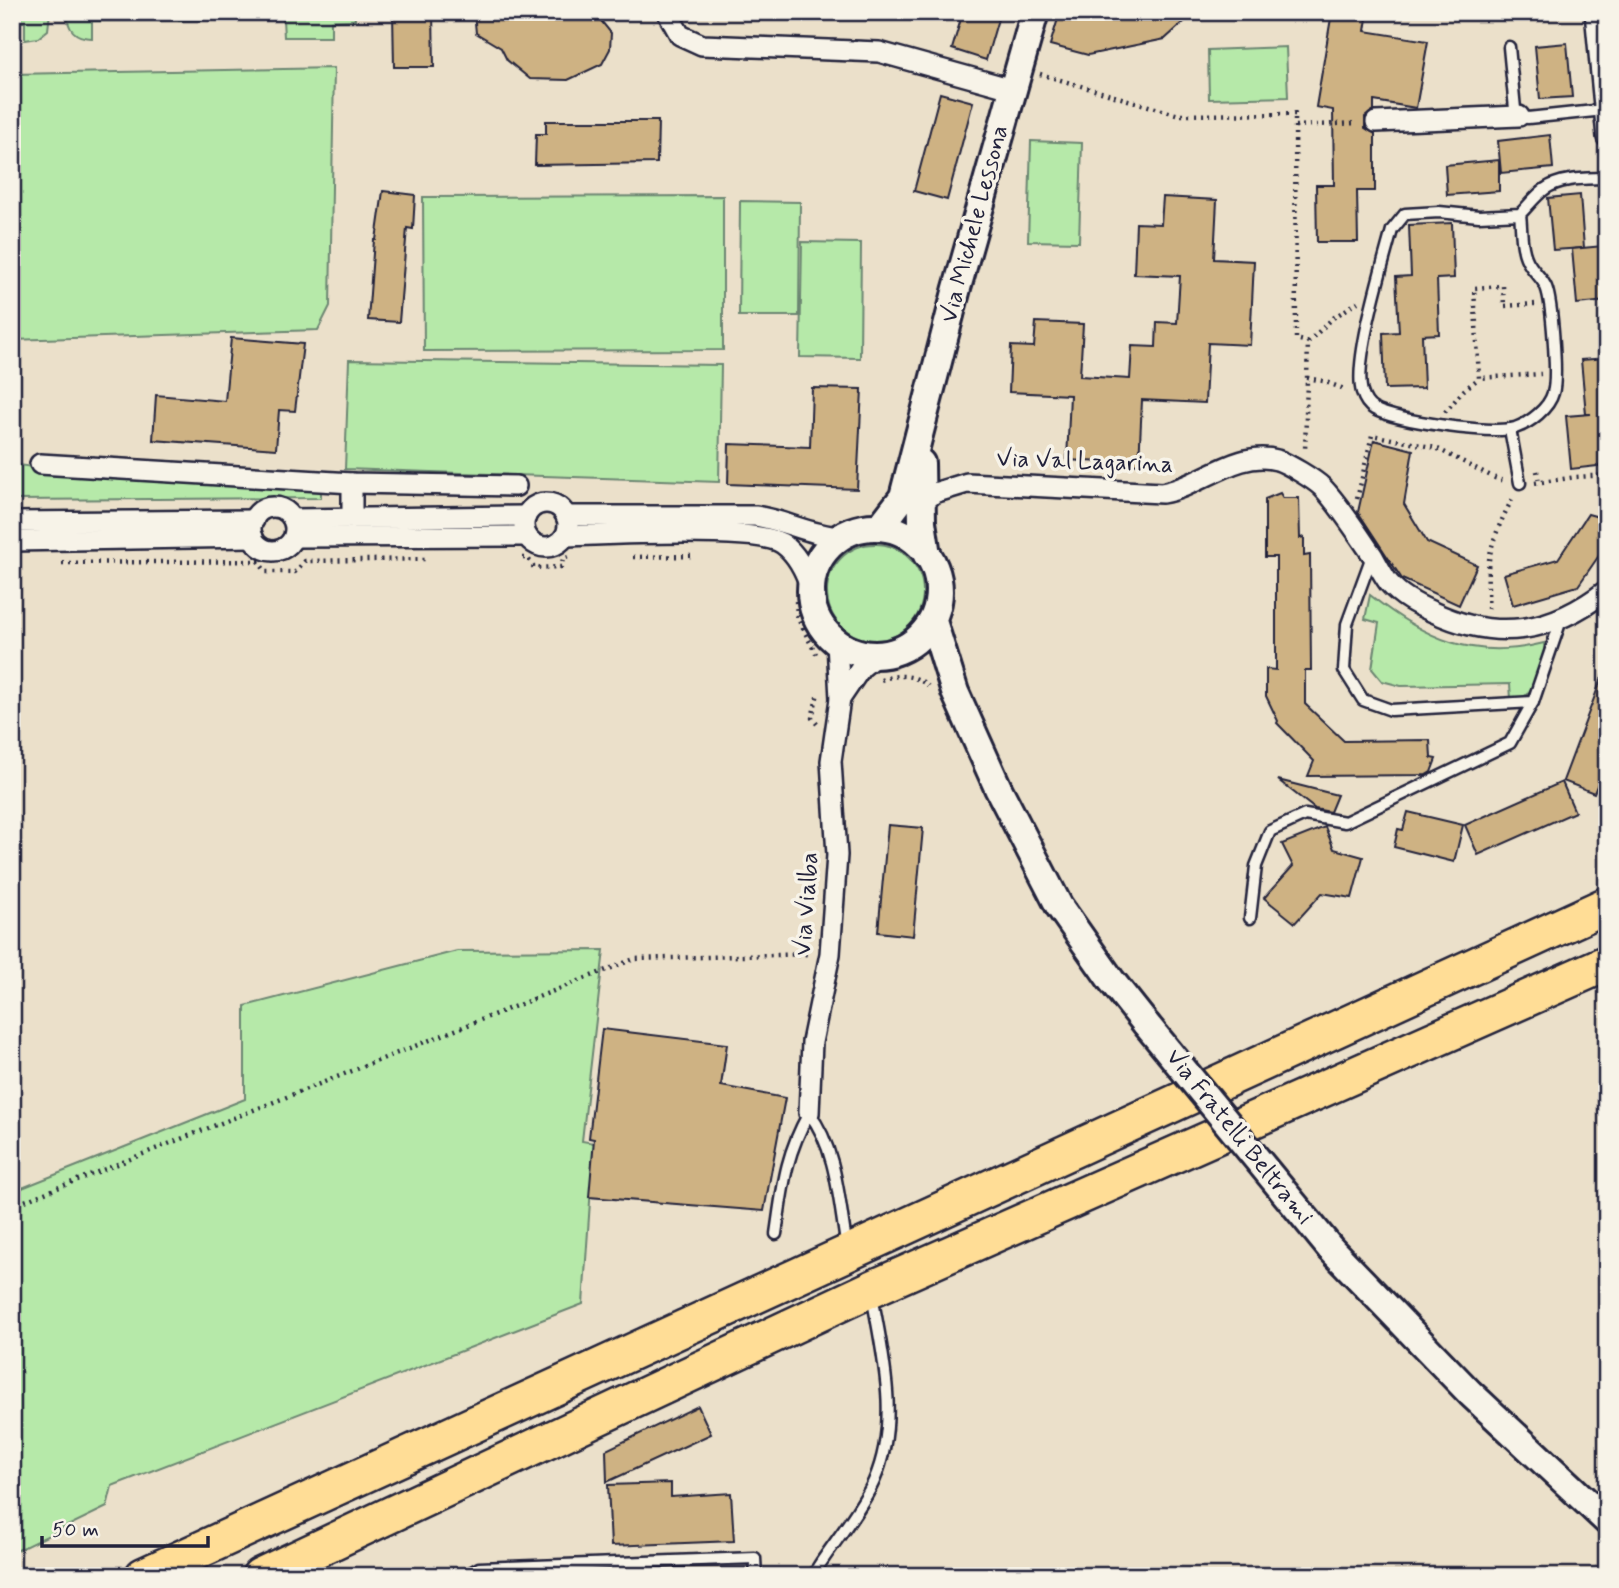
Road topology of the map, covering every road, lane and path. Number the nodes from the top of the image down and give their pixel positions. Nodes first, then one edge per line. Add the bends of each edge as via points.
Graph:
1 (667, 12) edge
2 (1035, 12) edge
3 (1595, 12) edge
4 (1509, 47) dead end
5 (1032, 72) dead end
6 (1012, 89) junction
7 (1604, 110) junction
8 (1519, 116) junction
9 (1376, 122) joint
10 (1295, 126) junction
11 (1607, 136) edge
12 (1607, 178) edge
13 (1520, 214) junction
14 (1361, 300) dead end
15 (1549, 303) junction
16 (1308, 342) junction
17 (1555, 373) junction
18 (1479, 378) junction
19 (1307, 379) junction
20 (1349, 391) dead end
21 (1434, 423) junction
22 (1510, 429) junction
23 (919, 437) junction
24 (40, 464) dead end
25 (1296, 470) junction
26 (1537, 471) dead end
27 (1607, 475) edge
28 (1539, 482) junction
29 (352, 483) junction
30 (1520, 483) junction
31 (516, 486) dead end
32 (922, 504) junction
33 (352, 518) junction
34 (12, 522) edge
35 (1348, 523) junction
36 (526, 526) junction
37 (565, 526) junction
38 (880, 527) junction
39 (293, 528) junction
40 (253, 529) junction
41 (840, 537) junction
42 (12, 541) edge
43 (926, 555) junction
44 (632, 556) dead end
45 (699, 556) dead end
46 (1373, 556) junction
47 (578, 557) dead end
48 (514, 558) dead end
49 (430, 559) dead end
50 (53, 563) dead end
51 (1607, 590) edge
52 (803, 593) junction
53 (1561, 620) junction
54 (933, 621) junction
55 (1485, 630) junction
56 (837, 642) junction
57 (888, 652) junction
58 (820, 664) dead end
59 (873, 683) dead end
60 (818, 692) dead end
61 (944, 692) junction
62 (840, 699) junction
63 (1533, 702) junction
64 (825, 726) dead end
65 (1607, 905) edge
66 (1250, 918) dead end
67 (830, 954) junction
68 (1607, 963) edge
69 (809, 1113) junction
70 (12, 1206) edge
71 (776, 1234) dead end
72 (848, 1252) junction
73 (871, 1289) junction
74 (1607, 1521) edge
75 (143, 1576) edge
76 (260, 1576) edge
77 (465, 1576) edge
78 (756, 1576) edge
79 (815, 1576) edge

1 - 6 street via 680,34 702,45 879,52
2 - 6 street, Via Michele Lessona
3 - 7 street
4 - 8 lane via 1514,109
5 - 10 path via 1179,115 1295,114
6 - 23 street, Via Michele Lessona
7 - 8 lane
7 - 11 street
8 - 9 street
9 - 10 path
10 - 16 path via 1296,339
12 - 13 lane via 1553,185
13 - 15 lane via 1525,258 1546,287
13 - 21 lane via 1411,213 1392,230 1362,357 1362,393 1379,412
14 - 16 path
15 - 17 lane
15 - 18 path via 1504,306 1503,286 1474,288
16 - 19 path
17 - 18 path
17 - 22 lane via 1545,408
18 - 21 path
19 - 20 path
19 - 25 path via 1305,450
21 - 22 lane
22 - 30 lane
23 - 32 street, Via Michele Lessona
23 - 38 street, Via Michele Lessona via 901,501
24 - 29 street
25 - 32 street, Via Val Lagarina via 1279,460 1252,458 1162,493 967,483 934,493
25 - 35 street, Via Val Lagarina via 1322,486
26 - 28 path
27 - 28 path
28 - 30 path
29 - 31 street
29 - 33 street
30 - 35 path via 1495,478 1436,448 1372,435
30 - 55 path via 1490,555
32 - 43 street, Via Michele Lessona
33 - 36 street
33 - 39 street
34 - 40 street
35 - 46 street, Via Val Lagarina
36 - 37 street via 535,544 546,546 557,544
36 - 37 street via 532,508 545,503 558,507
36 - 39 street
37 - 41 street via 755,516
37 - 52 street via 754,536 783,544 806,573
38 - 41 street
38 - 43 street via 901,533 919,544
39 - 40 street via 286,512 273,508 260,513
39 - 40 street via 284,548 270,551 257,544
40 - 42 street
41 - 52 street via 824,551
43 - 54 street via 938,582
44 - 45 path
46 - 55 street, Via Val Lagarina via 1390,584 1410,602
46 - 63 lane via 1347,624 1344,670 1363,700 1391,710
47 - 48 path via 565,557 561,567 534,568 528,558
49 - 50 path via 305,561 295,572 266,572 258,561
51 - 53 street, Via Val Lagarina
52 - 56 street via 823,628
52 - 58 path via 797,617
53 - 55 street, Via Val Lagarina
53 - 63 lane
54 - 57 street via 917,639
54 - 61 street, Via Fratelli Beltrami
56 - 57 street via 855,652
56 - 62 street, Via Vialba
57 - 61 street, Via Fratelli Beltrami via 928,662
57 - 62 street, Via Vialba via 861,668
59 - 61 path via 912,677
60 - 64 path via 812,718
61 - 74 street, Via Fratelli Beltrami, bridge via 1059,906 1146,1024 1330,1248 1470,1393
62 - 67 street, Via Vialba via 831,761 837,855
63 - 66 lane via 1510,743 1345,822 1305,815 1270,831 1256,866
65 - 72 highway
67 - 69 street, Via Vialba via 811,1042
67 - 70 path via 634,959
68 - 73 highway
69 - 71 lane via 787,1162
69 - 72 lane via 822,1129 832,1164
72 - 75 highway
73 - 76 highway
73 - 79 lane via 885,1370 888,1425 884,1449 873,1482
77 - 78 lane via 479,1568 755,1558

